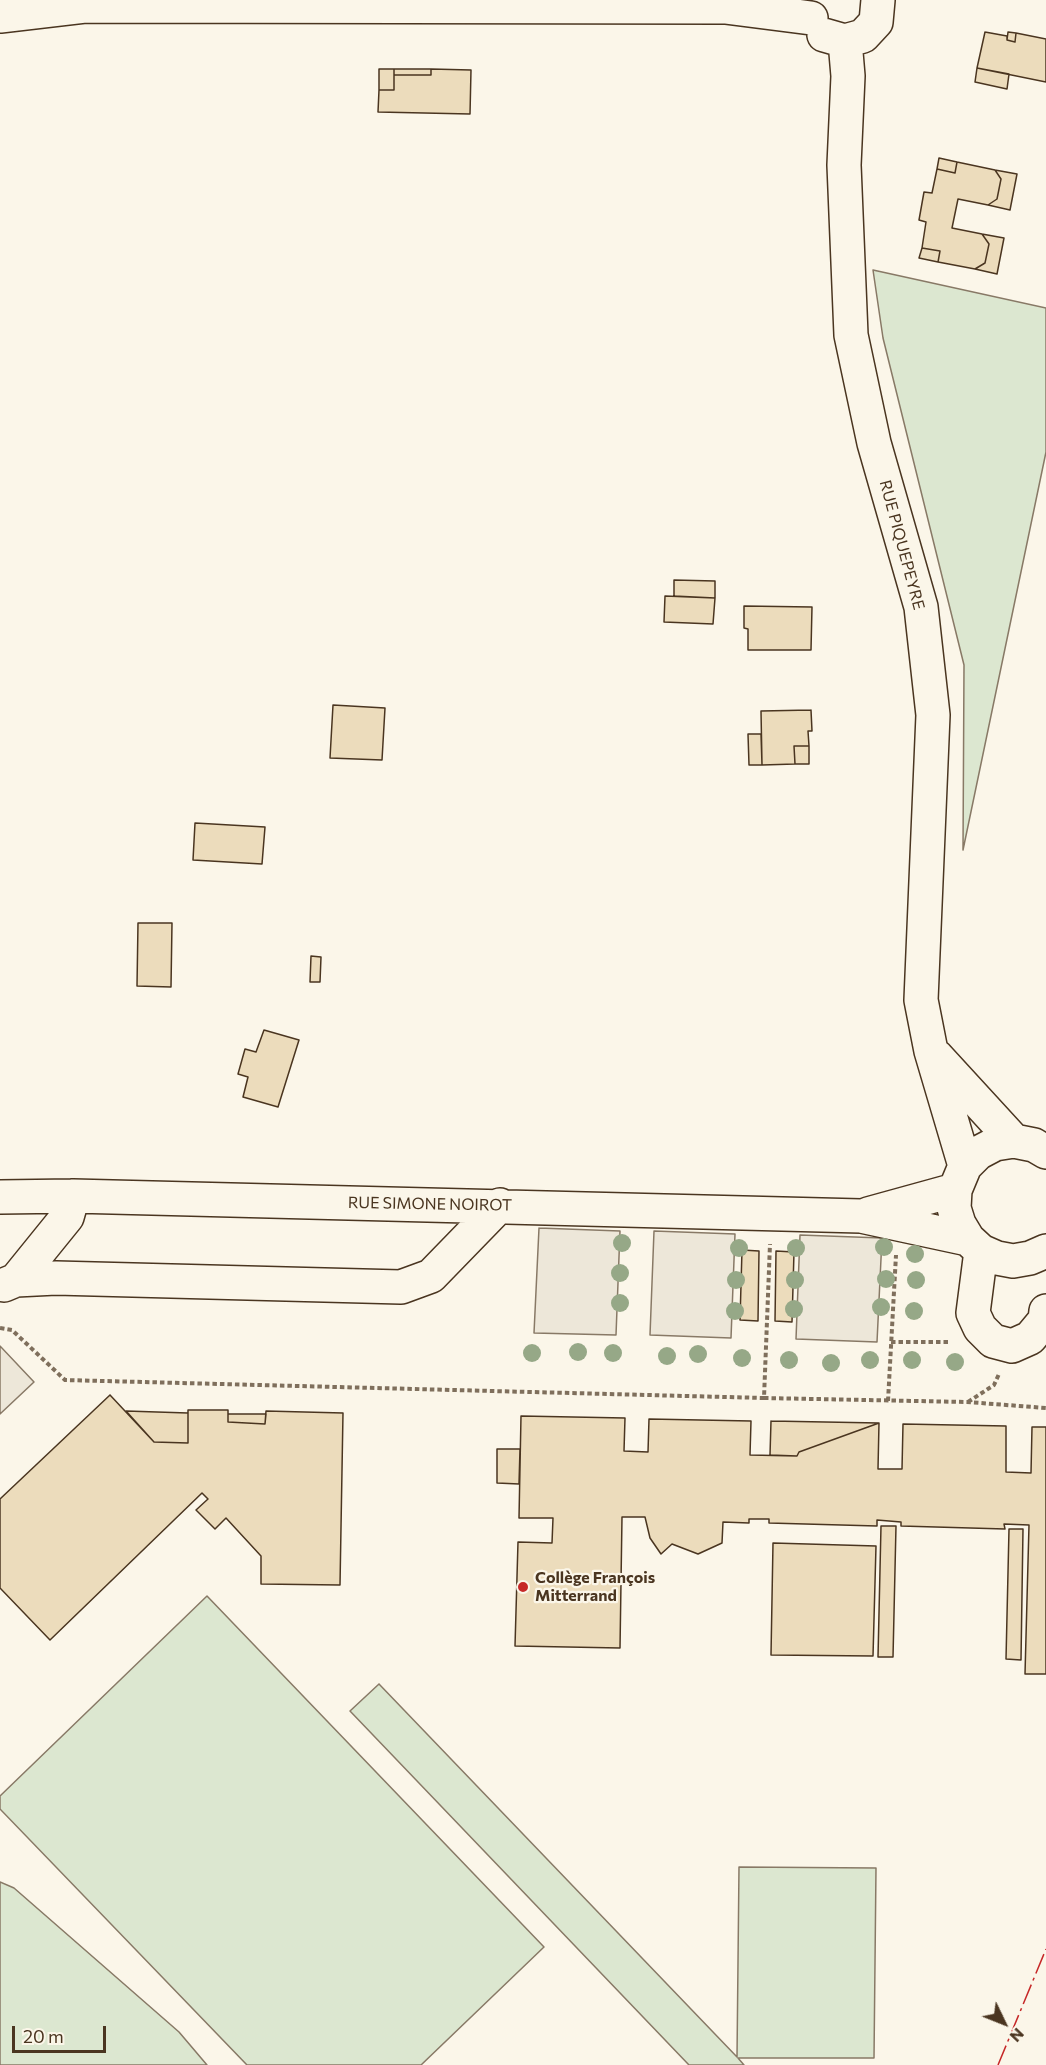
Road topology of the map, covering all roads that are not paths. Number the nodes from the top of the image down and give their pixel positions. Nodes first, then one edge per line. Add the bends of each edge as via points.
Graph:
1 (878, 0) edge
2 (85, 3) edge
3 (751, 4) edge
4 (811, 9) edge
5 (486, 11) edge
6 (0, 16) edge
7 (845, 41) junction
8 (931, 1051) junction
9 (1014, 1141) junction
10 (1046, 1152) edge
11 (960, 1178) junction
12 (73, 1196) junction
13 (0, 1197) edge
14 (500, 1205) junction
15 (861, 1216) junction
16 (975, 1245) junction
17 (1046, 1252) edge
18 (8, 1284) edge
19 (1046, 1311) edge

1 - 7 street via 879,13 870,30
2 - 5 street
2 - 6 street
3 - 4 street
3 - 5 street
4 - 7 street via 824,35
7 - 8 street, RUE PIQUEPEYRE via 848,76 844,165 850,335 874,443 921,607 933,715 921,1000
8 - 9 street
8 - 11 street, RUE PIQUEPEYRE
9 - 10 street
9 - 11 street via 995,1144 978,1153
11 - 15 street, RUE SIMONE NOIROT
11 - 16 street, RUE PIQUEPEYRE via 954,1208 959,1224
12 - 13 street, RUE SIMONE NOIROT
12 - 14 street, RUE SIMONE NOIROT
12 - 18 street via 67,1216
14 - 15 street, RUE SIMONE NOIROT
14 - 18 street via 431,1276 401,1287 56,1278
15 - 16 street, RUE SIMONE NOIROT
16 - 17 street via 997,1258 1013,1261
16 - 19 street via 973,1313 980,1328 993,1341 1012,1346 1030,1338 1045,1320

